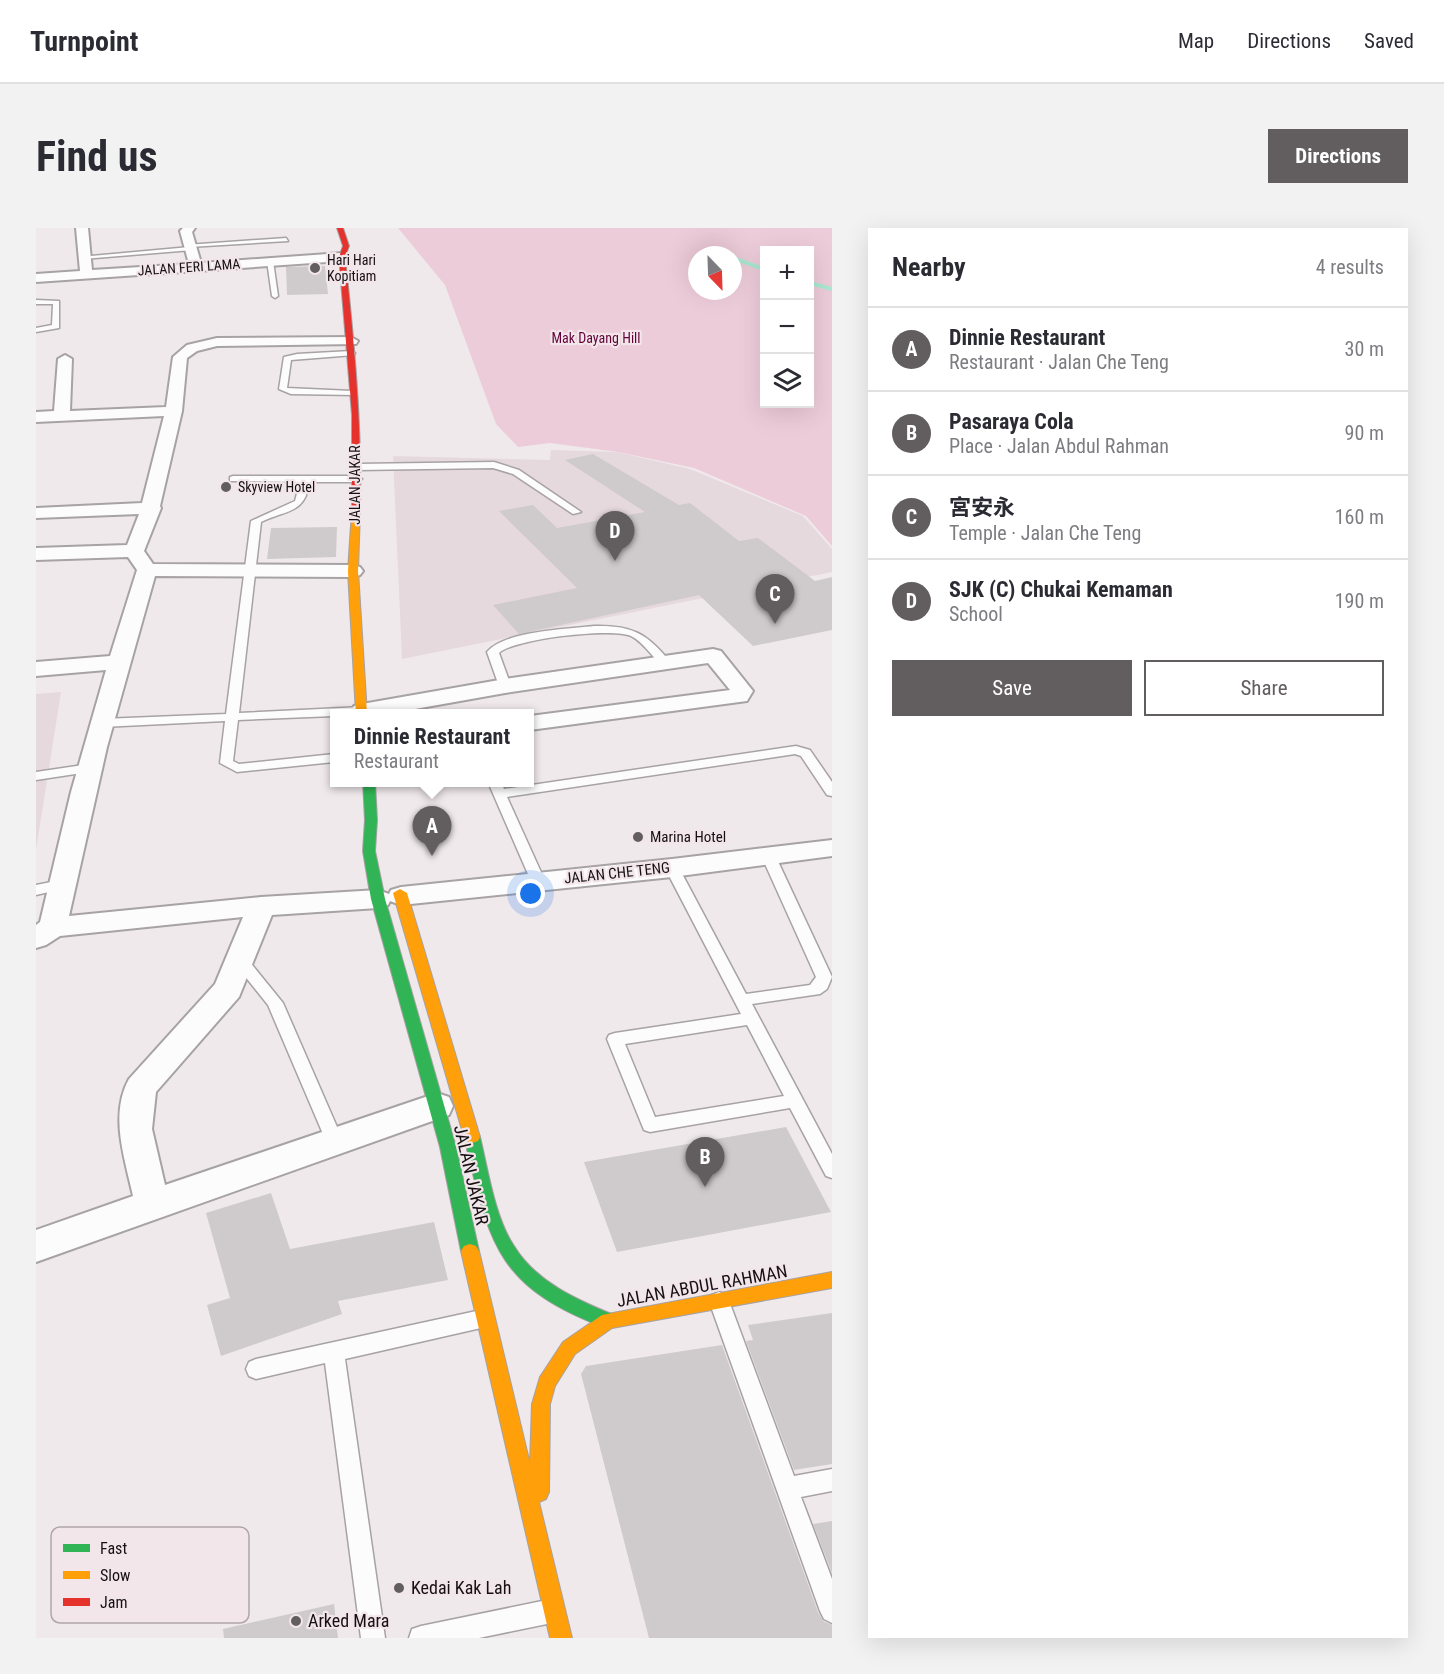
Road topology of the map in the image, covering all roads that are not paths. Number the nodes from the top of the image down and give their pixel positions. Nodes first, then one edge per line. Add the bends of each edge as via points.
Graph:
1 (82, 228) edge
2 (189, 228) edge
3 (340, 228) edge
4 (286, 240) dead end
5 (328, 244) dead end
6 (189, 247) junction
7 (83, 257) junction
8 (342, 257) junction
9 (270, 261) junction
10 (196, 267) junction
11 (86, 275) junction
12 (36, 278) edge
13 (275, 296) dead end
14 (36, 302) edge
15 (36, 330) edge
16 (351, 347) junction
17 (65, 359) dead end
18 (352, 393) junction
19 (174, 411) junction
20 (62, 415) junction
21 (36, 417) edge
22 (358, 473) junction
23 (305, 479) junction
24 (233, 480) dead end
25 (152, 508) junction
26 (576, 512) dead end
27 (36, 513) edge
28 (134, 551) junction
29 (36, 554) edge
30 (147, 570) junction
31 (248, 570) junction
32 (353, 571) junction
33 (119, 662) junction
34 (665, 663) junction
35 (36, 669) edge
36 (505, 686) junction
37 (362, 709) edge
38 (378, 709) edge
39 (330, 713) edge
40 (232, 717) junction
41 (534, 722) edge
42 (102, 723) junction
43 (330, 758) edge
44 (90, 768) junction
45 (36, 776) edge
46 (534, 783) edge
47 (369, 787) edge
48 (497, 788) edge
49 (832, 792) edge
50 (371, 820) junction
51 (381, 838) dead end
52 (832, 849) edge
53 (768, 855) junction
54 (672, 868) junction
55 (538, 881) junction
56 (61, 885) junction
57 (36, 890) edge
58 (391, 891) junction
59 (261, 906) junction
60 (45, 933) edge
61 (240, 960) junction
62 (741, 1000) junction
63 (751, 1018) junction
64 (795, 1101) junction
65 (437, 1106) junction
66 (335, 1143) junction
67 (832, 1171) edge
68 (152, 1204) junction
69 (36, 1246) edge
70 (832, 1280) edge
71 (719, 1301) junction
72 (484, 1318) junction
73 (608, 1321) junction
74 (334, 1352) junction
75 (256, 1369) dead end
76 (832, 1480) edge
77 (787, 1488) junction
78 (539, 1539) junction
79 (555, 1610) junction
80 (832, 1611) edge
81 (373, 1638) edge
82 (421, 1638) edge
83 (561, 1638) edge

1 - 7 street
2 - 6 street
3 - 8 main road, JALAN JAKAR via 346,246
4 - 6 lane
5 - 8 main road
6 - 7 lane
6 - 10 street
7 - 11 street
8 - 9 street, JALAN FERI LAMA
8 - 16 main road, JALAN JAKAR
9 - 10 street, JALAN FERI LAMA
9 - 13 lane
10 - 11 street, JALAN FERI LAMA
11 - 12 street, JALAN FERI LAMA
14 - 15 lane via 57,302 56,326
16 - 18 main road, JALAN JAKAR
16 - 18 lane via 287,360 283,389
16 - 19 street via 200,344 180,357
17 - 20 street
18 - 22 main road, JALAN JAKAR
19 - 20 street
19 - 25 street
20 - 21 street
22 - 23 lane
22 - 26 lane via 494,465 516,472
22 - 32 main road, JALAN JAKAR
23 - 24 lane
23 - 31 lane via 297,505 256,521
25 - 27 street
25 - 28 street
28 - 29 street
28 - 30 street
30 - 31 street
30 - 33 street
31 - 32 street
31 - 40 lane
32 - 37 main road, JALAN JAKAR
33 - 35 street
33 - 42 street
34 - 36 street
34 - 36 lane via 626,630 610,628 512,641 493,652
34 - 41 street via 713,656 742,691 739,696
36 - 38 street
39 - 40 lane
40 - 42 lane
40 - 43 lane via 226,763 237,768
42 - 44 street
44 - 45 lane
44 - 56 street
46 - 49 lane via 796,750 806,753
47 - 50 main road, JALAN JAKAR
48 - 55 lane
50 - 51 main road, JALAN JAKAR
50 - 58 main road, JALAN JAKAR via 369,851
52 - 53 street, JALAN CHE TENG
53 - 54 street, JALAN CHE TENG
53 - 62 lane via 824,977 814,990
54 - 55 street, JALAN CHE TENG
54 - 62 lane
55 - 58 street, JALAN CHE TENG
56 - 57 lane
56 - 60 street
58 - 59 street, JALAN CHE TENG
58 - 65 main road, JALAN JAKAR
58 - 73 main road, JALAN JAKAR via 461,1098 499,1236 507,1252 530,1279 576,1308
59 - 60 street, JALAN CHE TENG
59 - 61 street
61 - 66 lane via 275,1003
61 - 68 street via 228,989 140,1088 135,1129
62 - 63 lane
63 - 64 lane
63 - 64 lane via 615,1039 650,1125
64 - 67 lane
65 - 66 street
65 - 72 main road, JALAN JAKAR
66 - 68 street
68 - 69 street
70 - 71 main road, JALAN ABDUL RAHMAN
71 - 73 main road, JALAN ABDUL RAHMAN
71 - 77 lane
72 - 74 lane
72 - 78 main road, JALAN JAKAR
73 - 78 main road, JALAN ABDUL RAHMAN via 569,1348 547,1383 540,1404
74 - 75 lane
74 - 81 lane
76 - 77 lane
77 - 80 lane
78 - 79 main road
79 - 82 lane
79 - 83 main road

